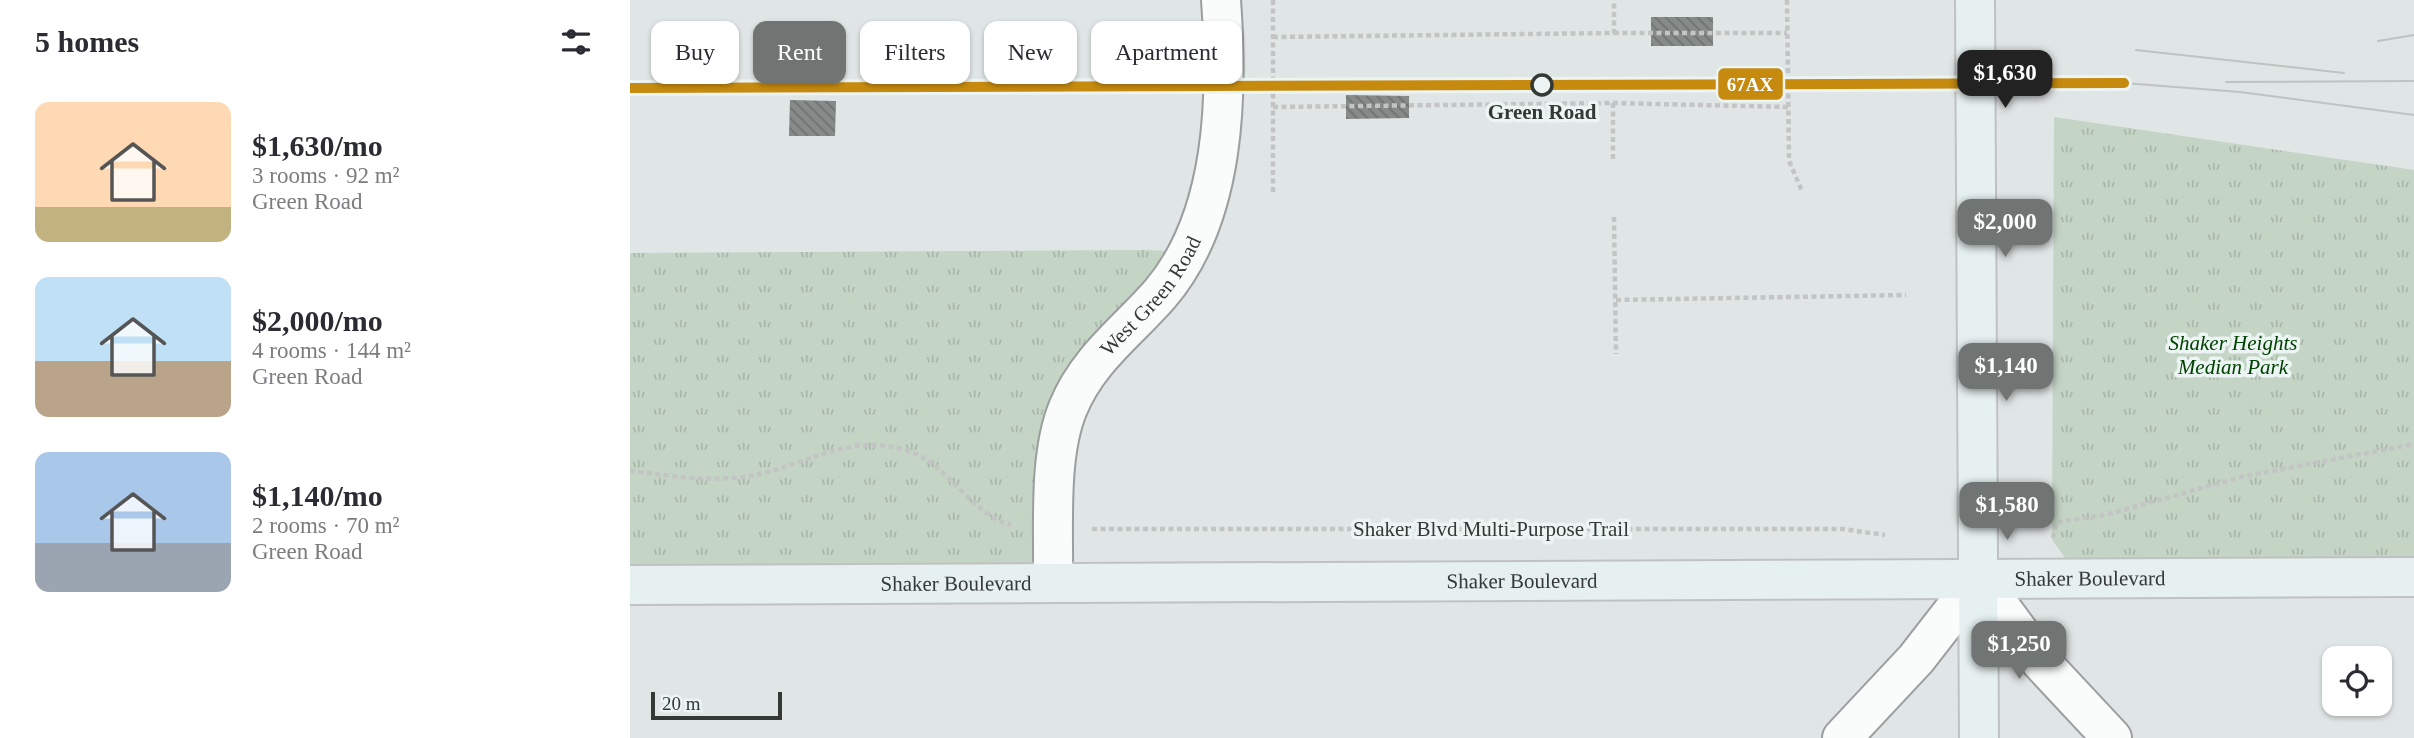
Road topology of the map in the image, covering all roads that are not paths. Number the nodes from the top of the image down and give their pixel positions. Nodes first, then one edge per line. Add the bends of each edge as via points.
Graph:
1 (1221, 0) edge
2 (1975, 0) edge
3 (2414, 577) edge
4 (1979, 578) junction
5 (1053, 581) junction
6 (630, 585) edge
7 (1842, 738) edge
8 (1979, 738) edge
9 (2112, 738) edge

1 - 5 street, West Green Road via 1222,130 1210,191 1176,272 1087,371 1067,411 1057,461
2 - 4 main road
3 - 4 main road, Shaker Boulevard
4 - 5 main road, Shaker Boulevard
4 - 7 street via 1916,659
4 - 8 main road
4 - 9 street via 2041,662
5 - 6 main road, Shaker Boulevard

